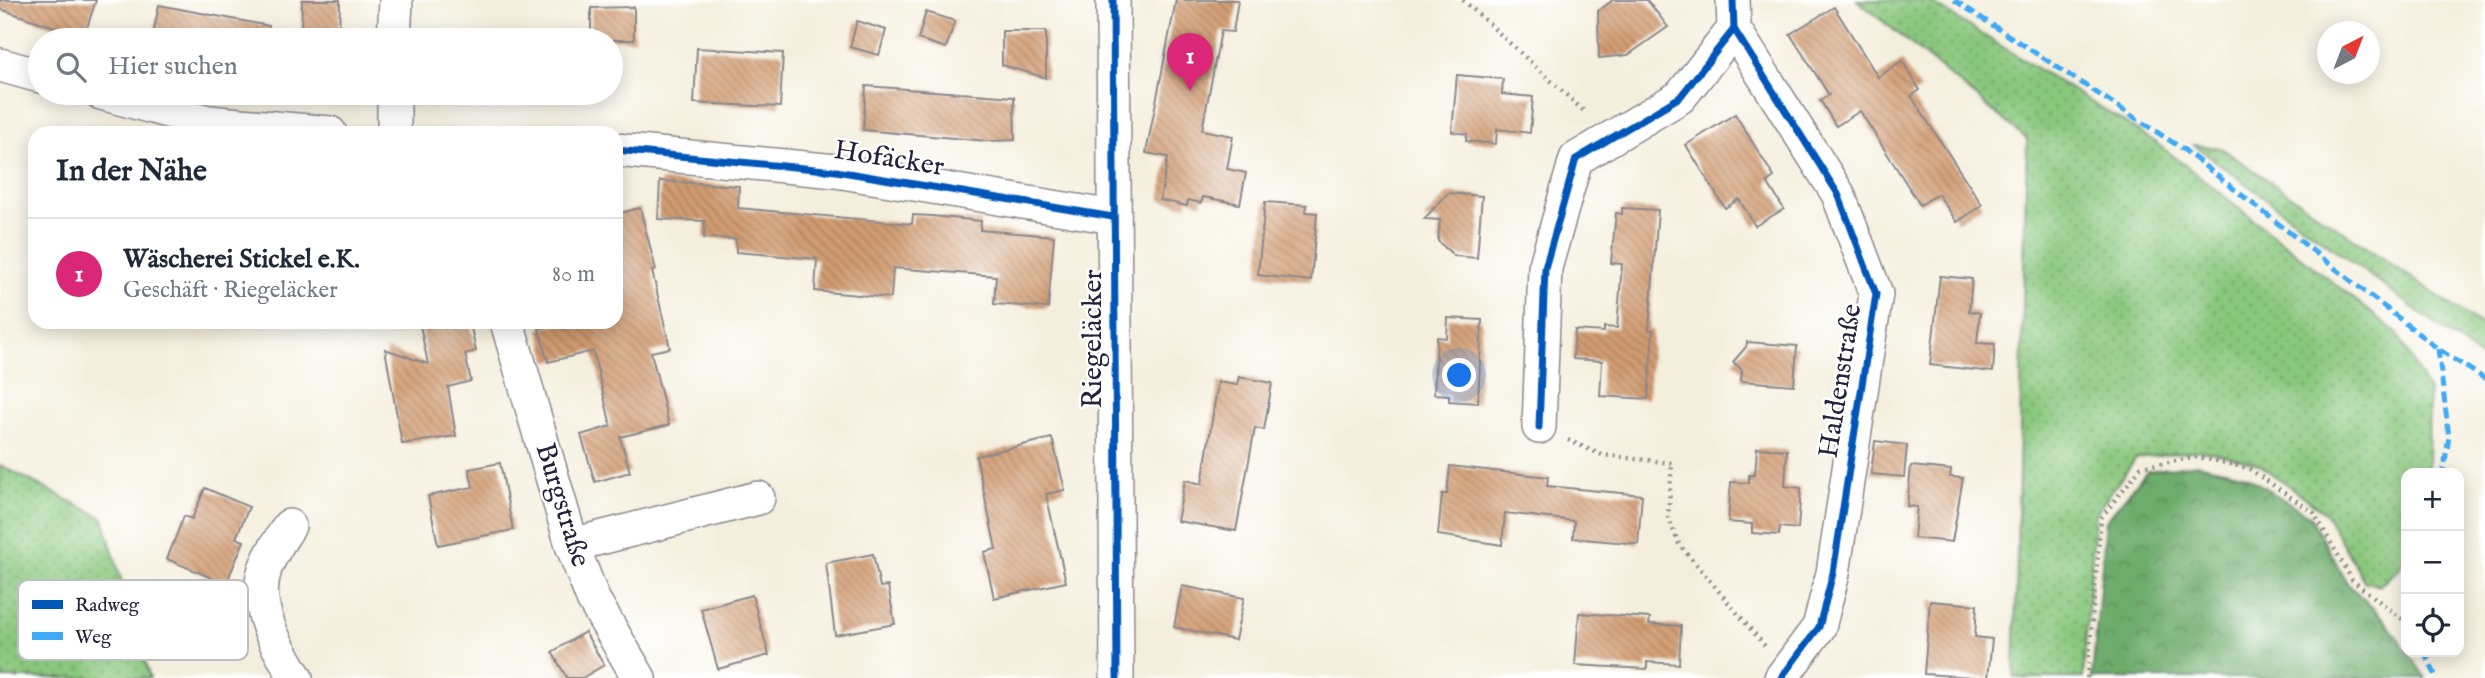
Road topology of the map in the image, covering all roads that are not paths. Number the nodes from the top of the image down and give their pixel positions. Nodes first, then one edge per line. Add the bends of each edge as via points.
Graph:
1 (396, 0) edge
2 (1114, 0) edge
3 (1734, 14) edge
4 (395, 28) edge
5 (0, 65) edge
6 (28, 73) edge
7 (145, 105) edge
8 (394, 105) edge
9 (252, 126) edge
10 (394, 126) edge
11 (623, 151) edge
12 (1113, 217) junction
13 (509, 329) edge
14 (1539, 427) road end
15 (758, 498) dead end
16 (289, 526) dead end
17 (572, 545) junction
18 (1784, 675) edge
19 (296, 678) edge
20 (639, 678) edge
21 (1116, 678) edge

1 - 4 street
2 - 12 street, Riegeläcker
3 - 14 street, Haldenstraße via 1680,97 1576,159 1545,268
3 - 18 street, Haldenstraße via 1838,194 1877,294 1833,573 1819,627
5 - 6 street
7 - 9 street via 208,122
8 - 10 street
11 - 12 street, Hofäcker via 836,171
12 - 21 street, Riegeläcker
13 - 17 street, Burgstraße
15 - 17 street
16 - 19 street via 265,569 260,600
17 - 20 street, Burgstraße via 593,599

